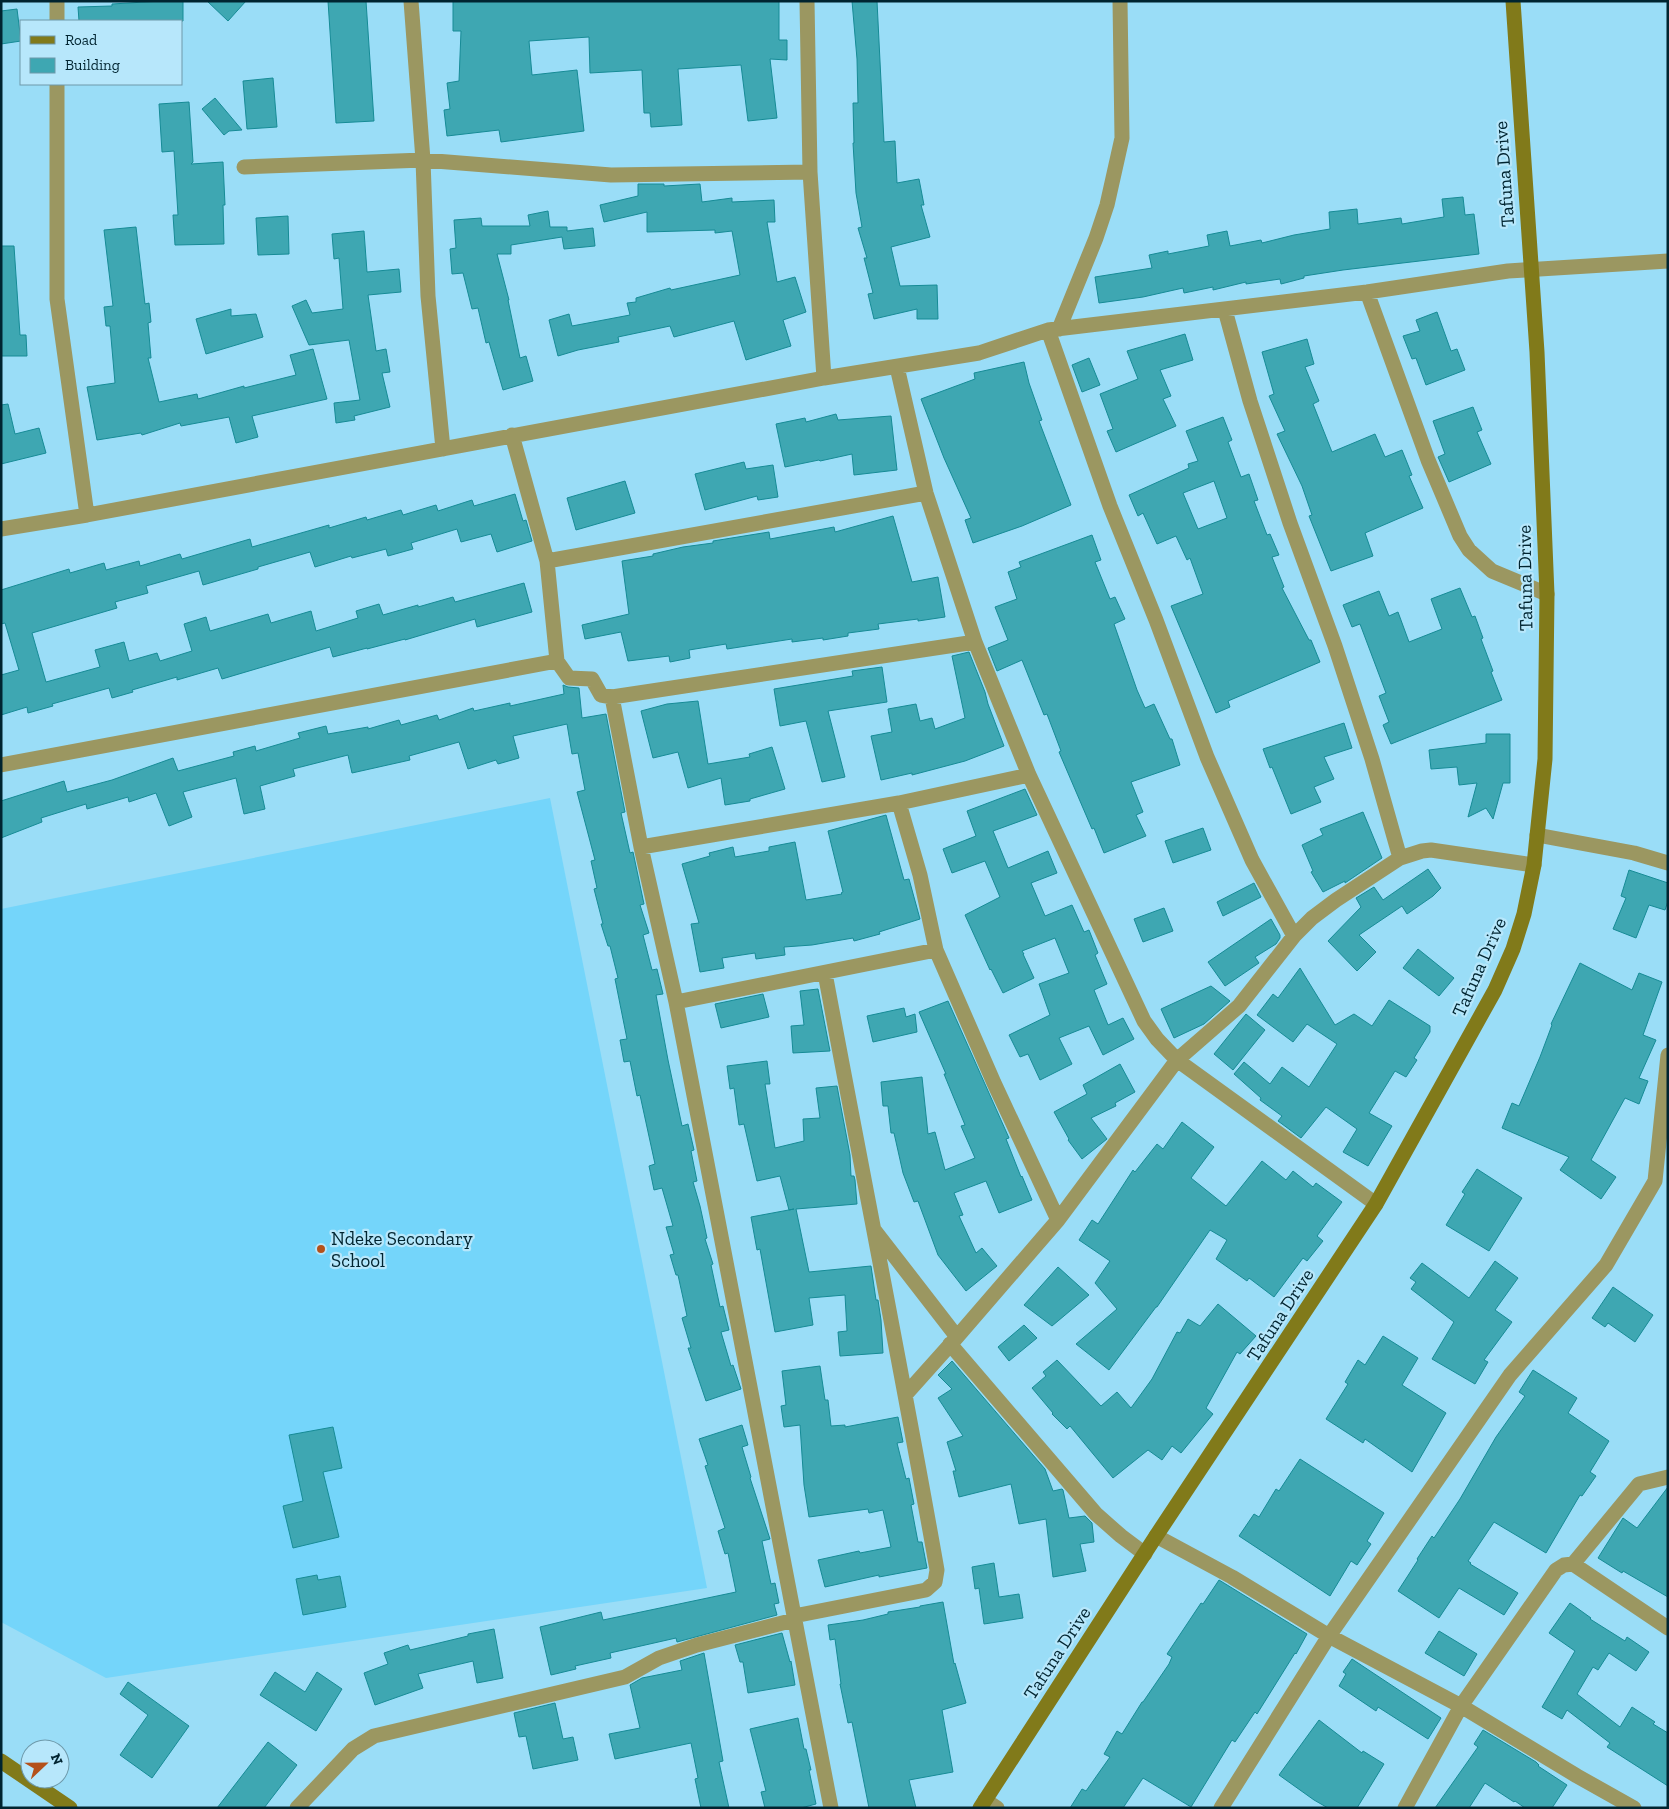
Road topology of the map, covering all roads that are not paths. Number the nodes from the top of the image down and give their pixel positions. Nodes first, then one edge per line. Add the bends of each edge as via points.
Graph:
1 (56, 1) edge
2 (411, 1) edge
3 (807, 1) edge
4 (1120, 1) edge
5 (1514, 1) edge
6 (57, 20) edge
7 (57, 85) edge
8 (423, 160) junction
9 (244, 167) dead end
10 (810, 172) junction
11 (1668, 261) edge
12 (1531, 268) junction
13 (1367, 292) junction
14 (1225, 310) junction
15 (1053, 330) junction
16 (896, 367) junction
17 (824, 378) junction
18 (512, 435) junction
19 (443, 449) junction
20 (926, 493) junction
21 (87, 515) junction
22 (1, 529) edge
23 (546, 561) junction
24 (1547, 594) junction
25 (975, 642) junction
26 (557, 662) junction
27 (612, 697) junction
28 (1, 765) edge
29 (1029, 775) junction
30 (899, 803) junction
31 (1536, 835) junction
32 (641, 848) junction
33 (1400, 858) junction
34 (1668, 863) edge
35 (1534, 865) junction
36 (1294, 936) junction
37 (936, 950) junction
38 (825, 973) junction
39 (676, 1002) junction
40 (1668, 1055) edge
41 (1177, 1060) junction
42 (1376, 1204) junction
43 (1058, 1220) junction
44 (873, 1228) junction
45 (954, 1341) junction
46 (906, 1394) junction
47 (1668, 1477) edge
48 (1156, 1536) junction
49 (1145, 1554) junction
50 (1573, 1564) junction
51 (794, 1618) junction
52 (1668, 1628) edge
53 (1329, 1636) junction
54 (1461, 1706) junction
55 (1, 1761) edge
56 (987, 1805) edge
57 (70, 1808) edge
58 (298, 1808) edge
59 (831, 1808) edge
60 (1221, 1808) edge
61 (1405, 1808) edge
62 (1634, 1808) edge

1 - 6 street
2 - 8 street
3 - 10 street
4 - 15 street via 1122,138 1096,238
5 - 12 main road, Tafuna Drive
7 - 21 street via 57,299
8 - 9 street
8 - 10 street via 611,175
8 - 19 street via 428,296
10 - 17 street
11 - 12 street
12 - 13 street
12 - 24 main road, Tafuna Drive
13 - 14 street
13 - 24 street via 1428,460 1460,536 1492,571
14 - 15 street
14 - 33 street via 1250,401 1335,646
15 - 16 street via 979,353
15 - 36 street via 1110,506 1207,757 1252,860
16 - 17 street
16 - 20 street
17 - 18 street
18 - 19 street
18 - 23 street
19 - 21 street
20 - 23 street
20 - 25 street
21 - 22 street
23 - 26 street
24 - 31 main road, Tafuna Drive via 1544,759
25 - 27 street
25 - 29 street
26 - 27 street via 569,678 592,679 601,695
26 - 28 street
27 - 32 street
29 - 30 street
29 - 41 street via 1144,1021
30 - 32 street
30 - 37 street via 920,875
31 - 34 street
31 - 35 main road, Tafuna Drive
32 - 39 street
33 - 35 street via 1431,850
33 - 36 street via 1336,900
35 - 42 main road, Tafuna Drive via 1524,914 1495,990
36 - 41 street via 1239,1006
37 - 38 street
37 - 43 street
38 - 39 street
38 - 44 street
39 - 51 street
40 - 53 street via 1655,1181 1606,1265 1510,1375
41 - 42 street
41 - 43 street
42 - 48 main road, Tafuna Drive
43 - 45 street
44 - 45 street
44 - 46 street
45 - 46 street
45 - 49 street via 1096,1514
46 - 51 street via 938,1570 935,1582 926,1590
47 - 50 street via 1639,1484
48 - 49 main road, Tafuna Drive
48 - 53 street via 1232,1577
49 - 56 main road, Tafuna Drive
50 - 52 street
50 - 54 street via 1556,1570
51 - 58 street via 659,1658 625,1677 374,1736 353,1749
51 - 59 street
53 - 54 street
53 - 60 street
54 - 61 street
54 - 62 street
55 - 57 main road

